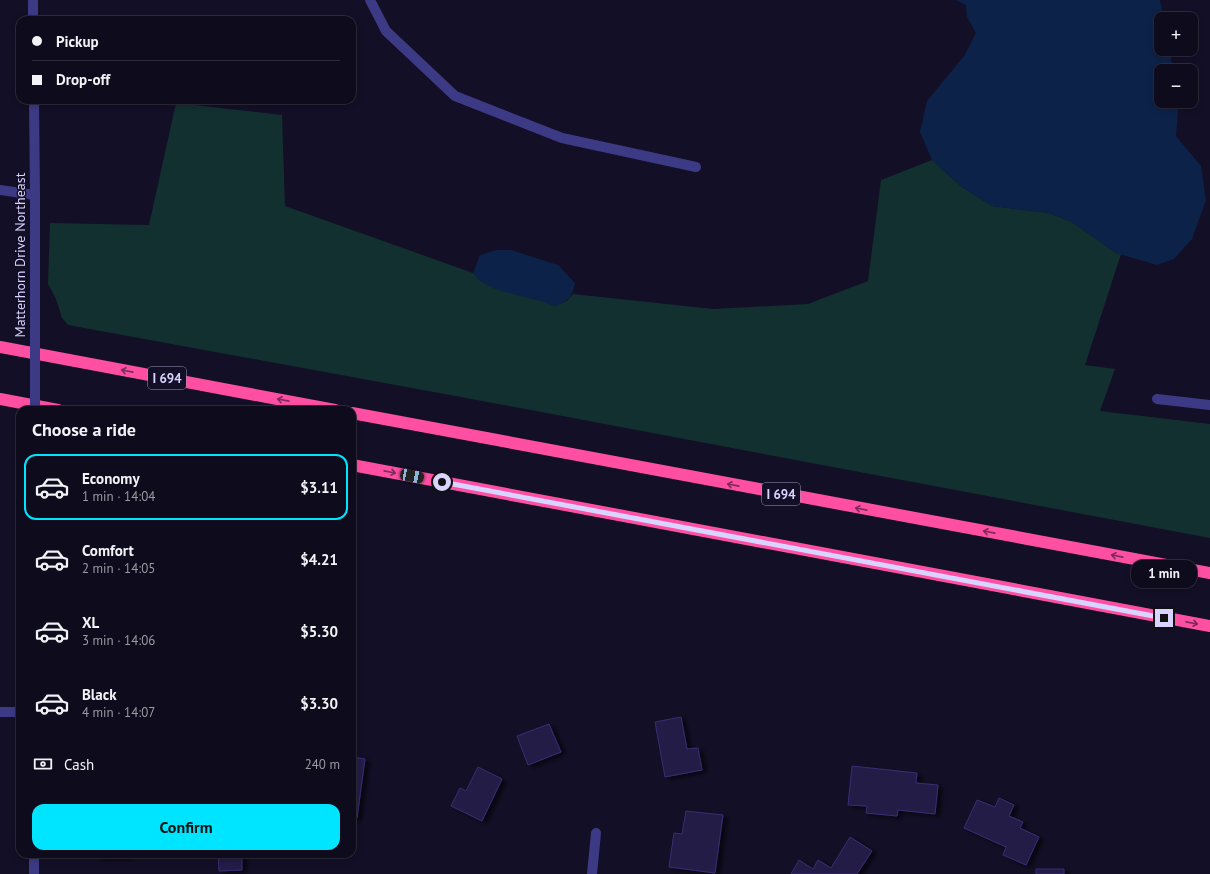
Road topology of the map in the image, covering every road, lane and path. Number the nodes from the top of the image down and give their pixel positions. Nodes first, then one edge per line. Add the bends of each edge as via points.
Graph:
1 (33, 0) edge
2 (370, 0) edge
3 (33, 16) edge
4 (34, 104) edge
5 (696, 167) dead end
6 (0, 190) edge
7 (35, 195) junction
8 (0, 347) edge
9 (0, 399) edge
10 (1157, 399) dead end
11 (1210, 405) edge
12 (35, 406) edge
13 (37, 406) edge
14 (314, 406) edge
15 (356, 414) edge
16 (356, 466) edge
17 (1210, 574) edge
18 (1210, 626) edge
19 (0, 712) edge
20 (16, 712) edge
21 (596, 833) dead end
22 (34, 858) edge
23 (34, 874) edge
24 (592, 874) edge

1 - 3 street
2 - 5 street via 386,31 455,96 562,138
4 - 7 street, Matterhorn Drive Northeast
6 - 7 street
7 - 12 street, Matterhorn Drive Northeast, bridge
14 -> 8 highway, I 694
9 - 13 highway
10 - 11 street
17 -> 15 highway, I 694
16 -> 18 highway
19 - 20 street
21 - 24 street
22 - 23 street

